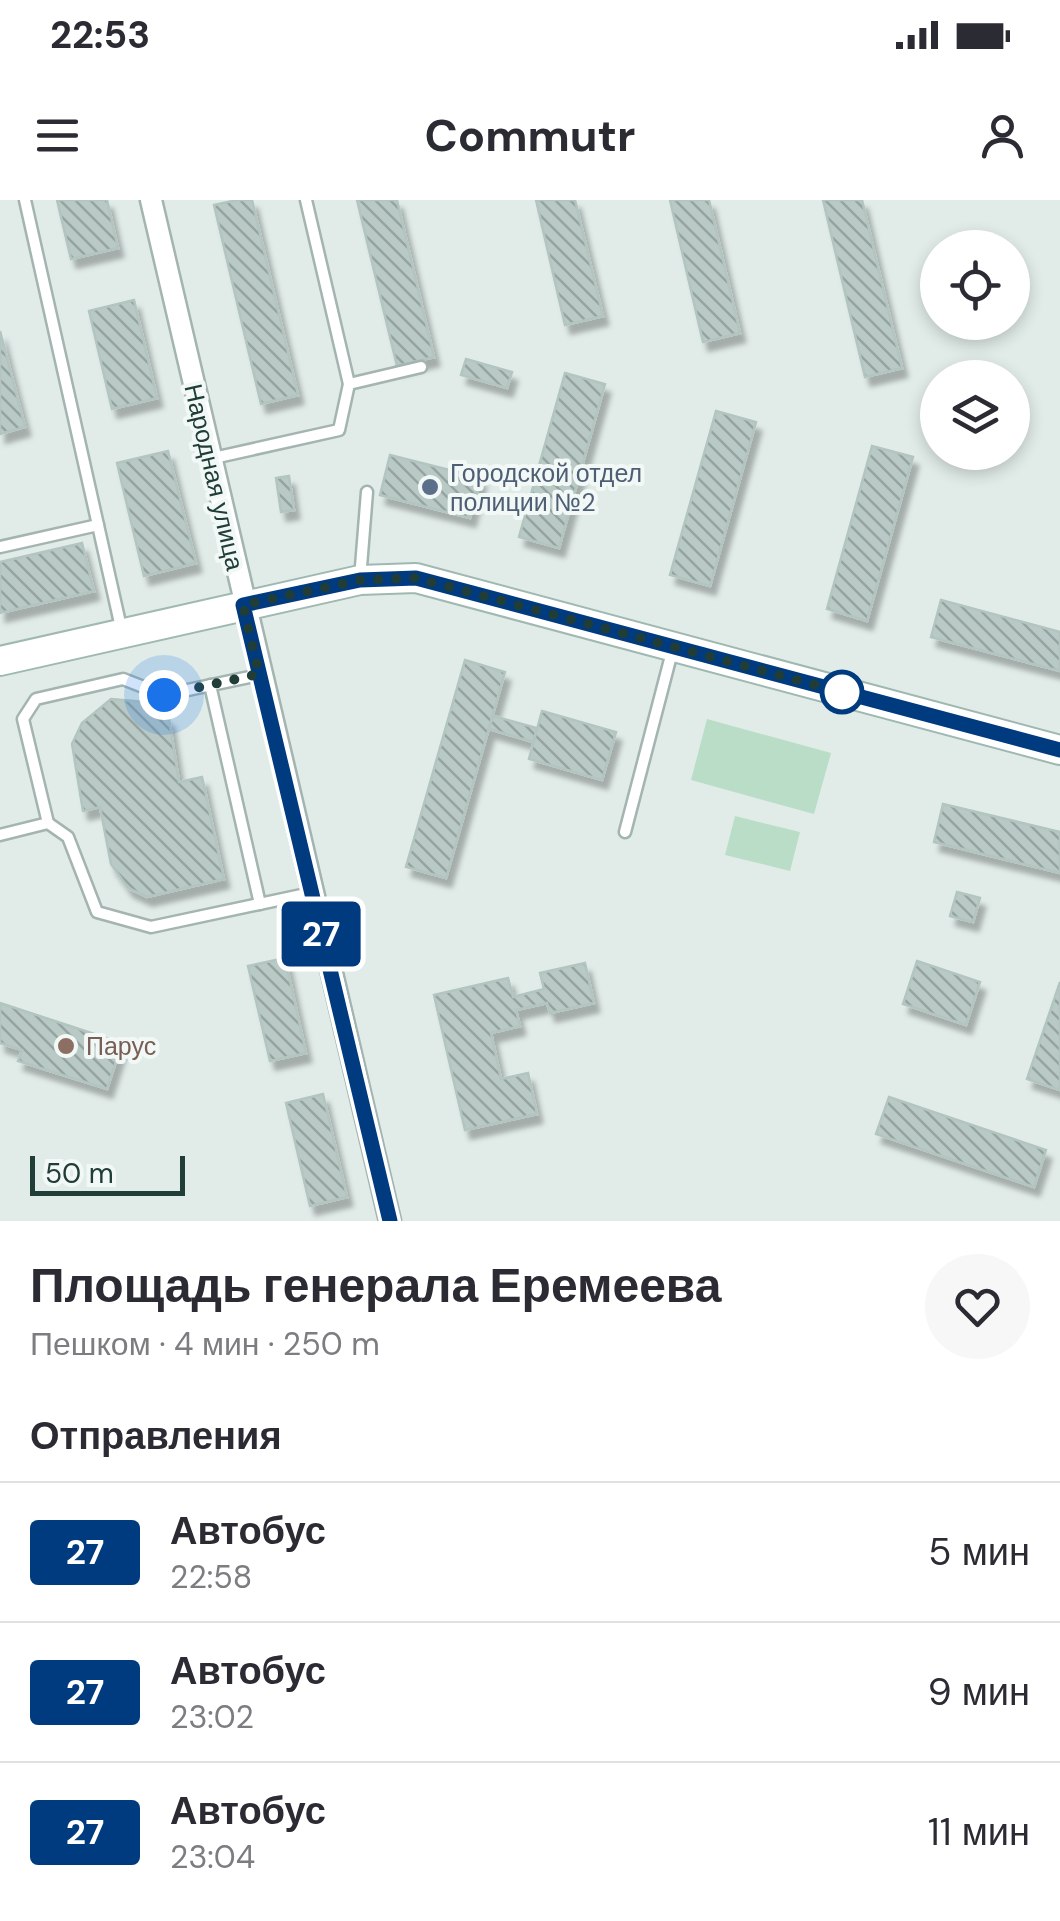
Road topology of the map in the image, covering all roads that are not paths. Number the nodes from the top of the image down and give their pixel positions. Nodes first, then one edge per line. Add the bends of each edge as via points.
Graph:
1 (25, 200) edge
2 (150, 200) edge
3 (306, 200) edge
4 (420, 367) dead end
5 (349, 384) junction
6 (209, 459) junction
7 (367, 492) dead end
8 (98, 525) junction
9 (0, 547) edge
10 (360, 580) junction
11 (243, 605) junction
12 (122, 632) junction
13 (673, 647) junction
14 (0, 661) edge
15 (259, 674) junction
16 (210, 685) junction
17 (1060, 750) edge
18 (48, 823) junction
19 (624, 832) dead end
20 (0, 835) edge
21 (311, 893) junction
22 (260, 904) junction
23 (390, 1221) edge

1 - 8 lane
2 - 6 street, Народная улица
3 - 5 lane
4 - 5 lane
5 - 6 lane via 338,430
6 - 11 street, Народная улица
7 - 10 lane
8 - 9 lane
8 - 12 lane
10 - 11 street
10 - 13 street via 416,578
11 - 12 street
11 - 15 street, Народная улица
12 - 14 street
13 - 17 street
13 - 19 lane
15 - 16 lane
15 - 21 street, Народная улица
16 - 18 lane via 164,695 124,679 36,699 24,719
16 - 22 lane
18 - 20 lane
18 - 22 lane via 68,837 96,912 151,927
21 - 22 lane
21 - 23 street, Народная улица

